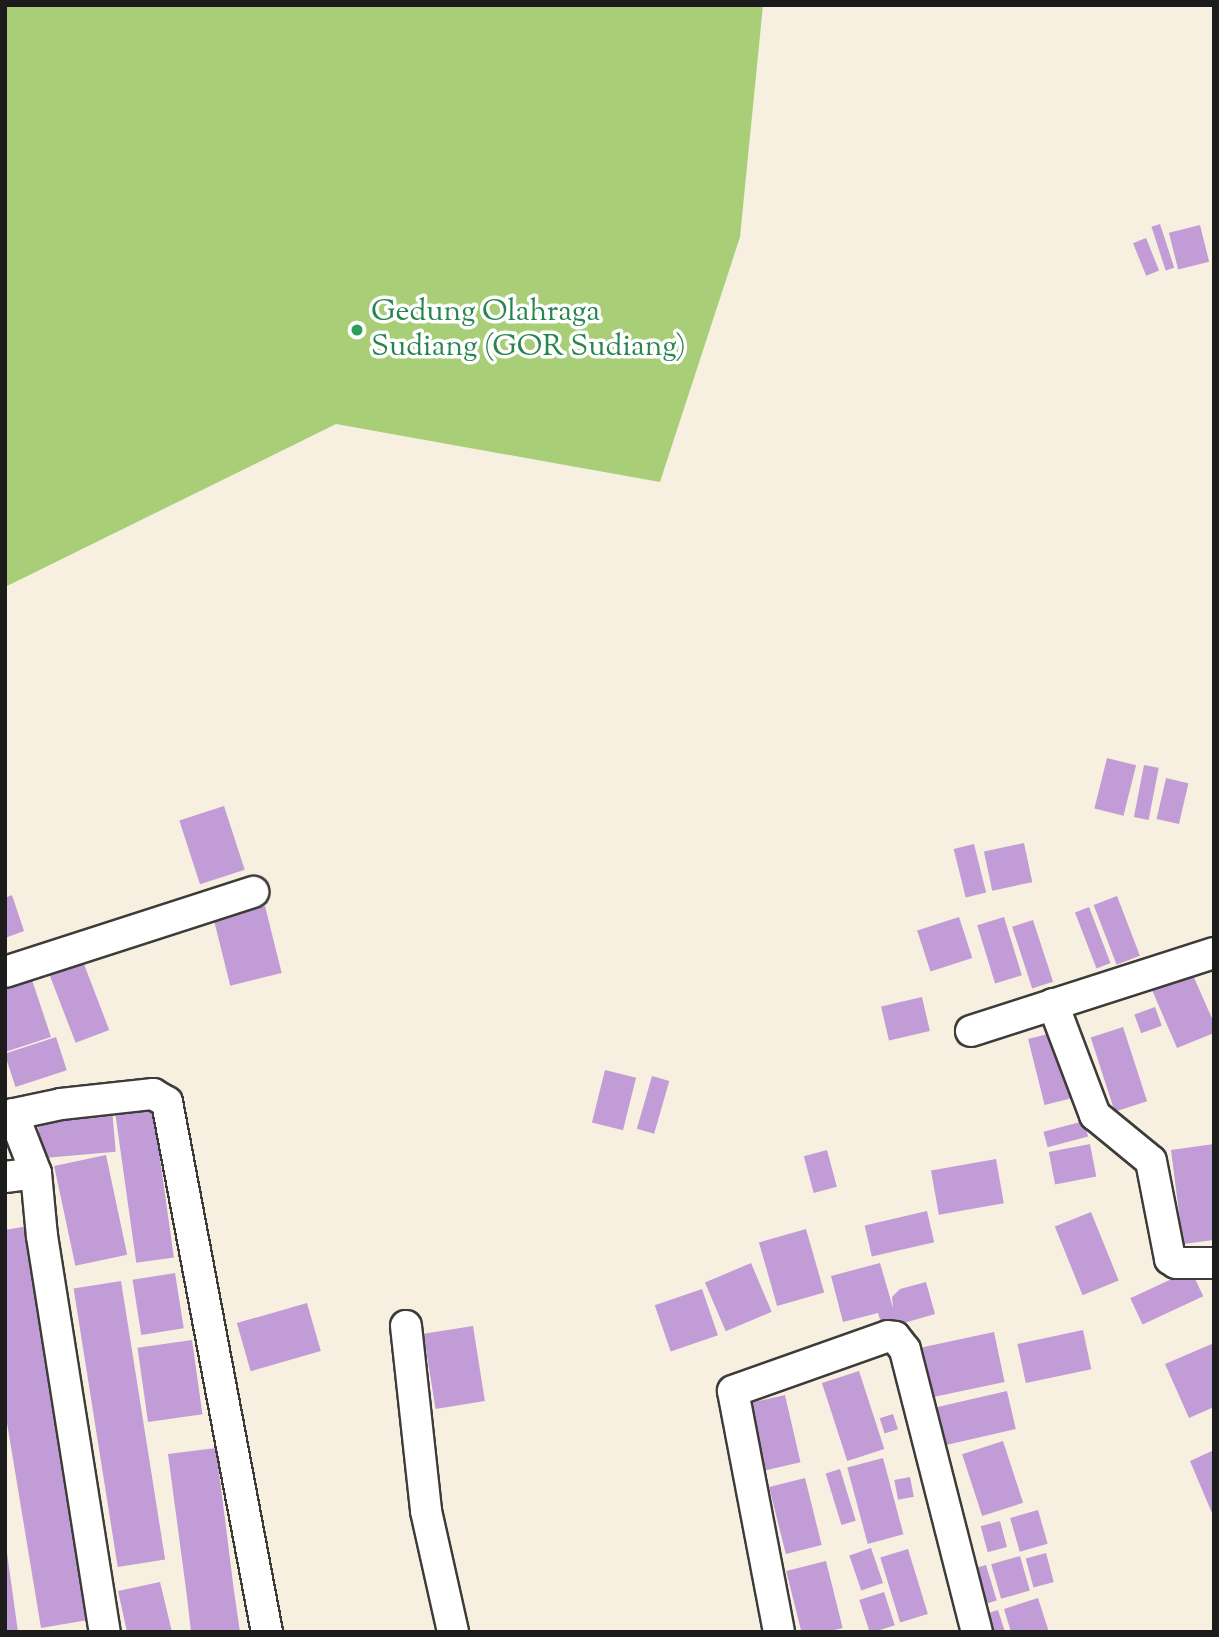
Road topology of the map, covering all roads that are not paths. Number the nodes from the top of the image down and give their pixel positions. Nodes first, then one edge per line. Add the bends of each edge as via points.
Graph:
1 (253, 892) dead end
2 (1214, 953) edge
3 (5, 972) edge
4 (1053, 1004) junction
5 (971, 1031) dead end
6 (9, 1115) edge
7 (36, 1173) junction
8 (5, 1177) edge
9 (1214, 1263) edge
10 (407, 1326) dead end
11 (97, 1628) edge
12 (267, 1632) edge
13 (453, 1632) edge
14 (779, 1632) edge
15 (978, 1632) edge

1 - 3 street
2 - 4 street
4 - 5 street
4 - 9 street via 1095,1115 1151,1161 1170,1259
6 - 7 street
6 - 12 street via 153,1094 167,1101
7 - 8 street
7 - 11 street
10 - 13 street via 426,1511
14 - 15 street via 733,1391 888,1336 895,1337 905,1350

